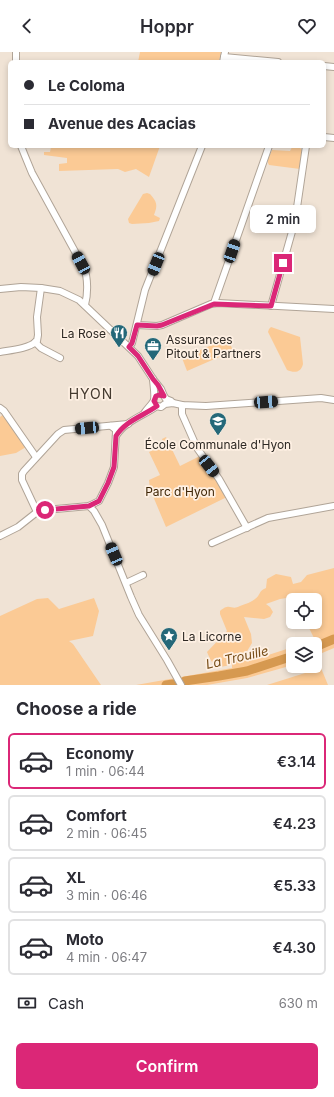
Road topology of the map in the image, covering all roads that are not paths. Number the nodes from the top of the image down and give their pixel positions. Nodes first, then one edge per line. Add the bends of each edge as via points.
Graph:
1 (224, 57) edge
2 (256, 60) edge
3 (22, 148) edge
4 (201, 148) edge
5 (268, 148) edge
6 (306, 148) edge
7 (41, 288) junction
8 (0, 289) edge
9 (214, 304) junction
10 (85, 305) junction
11 (271, 306) junction
12 (334, 309) edge
13 (137, 325) junction
14 (35, 342) junction
15 (129, 347) junction
16 (0, 352) edge
17 (60, 358) dead end
18 (153, 379) junction
19 (165, 399) junction
20 (334, 400) edge
21 (155, 401) junction
22 (182, 405) junction
23 (0, 408) edge
24 (129, 424) junction
25 (111, 426) junction
26 (116, 434) junction
27 (36, 457) junction
28 (99, 501) junction
29 (89, 506) junction
30 (334, 506) edge
31 (37, 512) junction
32 (102, 525) junction
33 (247, 528) junction
34 (0, 536) edge
35 (212, 543) dead end
36 (143, 575) dead end
37 (126, 583) junction
38 (181, 685) edge

1 - 2 street
3 - 10 street via 32,173 84,268 87,294
4 - 13 street via 145,290
5 - 9 street
6 - 11 street via 295,220
7 - 8 street
7 - 10 street via 73,296
7 - 14 street via 37,317 38,335
9 - 11 street
9 - 13 street via 162,325
10 - 15 street
11 - 12 street
13 - 15 street
14 - 16 street
14 - 17 street
15 - 18 street
18 - 19 street
18 - 21 street
19 - 21 street via 159,395
19 - 21 street via 161,407
19 - 22 street
20 - 22 street via 321,398 206,406
21 - 24 street via 145,413
22 - 33 street via 182,414 197,448 219,479
23 - 27 street
24 - 25 street
24 - 26 street
25 - 26 street via 116,430
25 - 27 street via 64,430
26 - 28 street via 114,467
27 - 31 street via 22,474 22,480
28 - 29 street
28 - 32 street
29 - 31 street
29 - 32 street
30 - 33 street via 268,518
31 - 34 street via 18,527
32 - 37 street
33 - 35 street
36 - 37 street
37 - 38 street via 139,615

